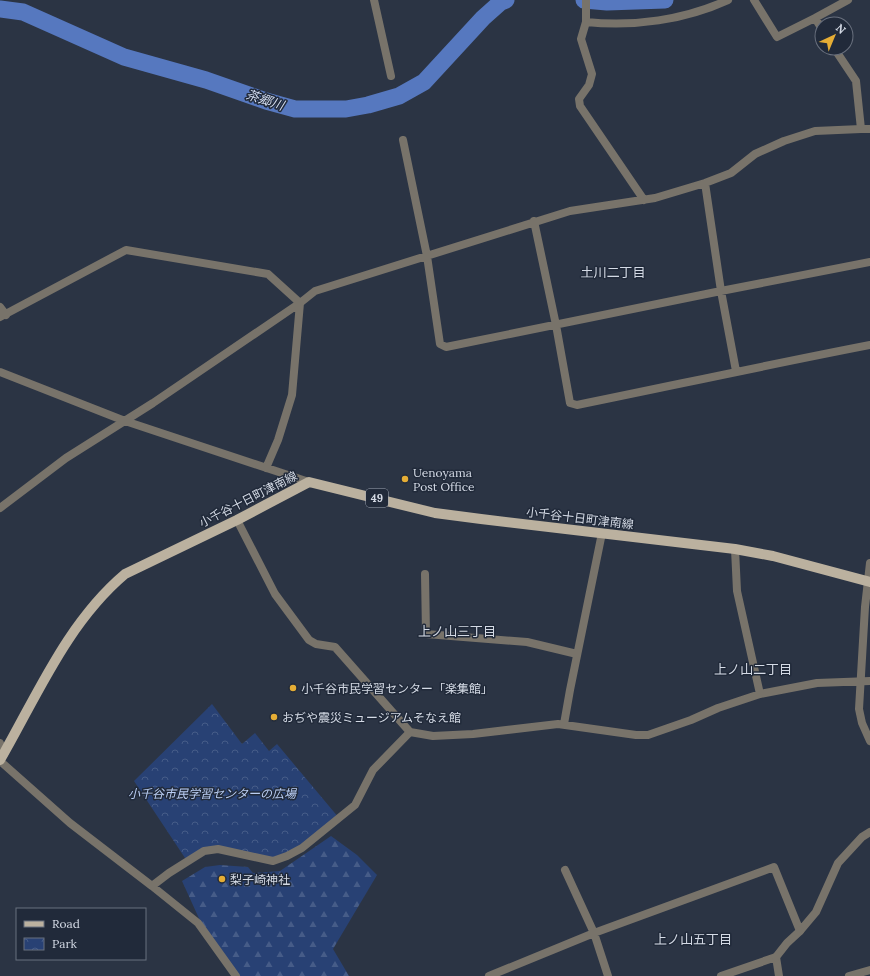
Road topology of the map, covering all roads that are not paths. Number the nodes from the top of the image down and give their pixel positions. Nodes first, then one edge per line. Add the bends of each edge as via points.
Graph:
1 (374, 0) edge
2 (586, 0) edge
3 (728, 0) edge
4 (754, 0) edge
5 (848, 0) edge
6 (819, 16) edge
7 (814, 18) edge
8 (586, 22) junction
9 (839, 56) edge
10 (391, 76) dead end
11 (861, 129) junction
12 (870, 129) edge
13 (403, 140) dead end
14 (704, 184) junction
15 (644, 200) junction
16 (534, 222) junction
17 (427, 256) junction
18 (870, 262) edge
19 (721, 291) junction
20 (300, 303) junction
21 (0, 307) edge
22 (3, 316) edge
23 (556, 324) junction
24 (870, 345) edge
25 (736, 371) junction
26 (0, 372) edge
27 (125, 421) junction
28 (266, 468) junction
29 (309, 482) junction
30 (0, 508) edge
31 (237, 520) junction
32 (602, 533) junction
33 (735, 549) junction
34 (870, 563) edge
35 (425, 574) dead end
36 (869, 582) edge
37 (578, 654) junction
38 (860, 681) junction
39 (870, 681) edge
40 (760, 694) junction
41 (564, 724) junction
42 (410, 732) junction
43 (870, 741) edge
44 (0, 743) edge
45 (1, 758) edge
46 (870, 832) edge
47 (565, 870) dead end
48 (152, 886) junction
49 (800, 931) junction
50 (594, 933) junction
51 (776, 957) junction
52 (870, 970) edge
53 (236, 976) edge
54 (489, 976) edge
55 (608, 976) edge
56 (721, 976) edge
57 (779, 976) edge
58 (849, 976) edge

1 - 10 street
2 - 8 street
3 - 8 street via 685,16 655,21 608,24
4 - 7 street via 777,37
5 - 6 street
8 - 15 street via 580,39 592,74 589,85 579,99 580,106
9 - 11 street via 856,81
11 - 12 street
11 - 14 street via 816,131 784,140 755,154 731,173
13 - 17 street
14 - 15 street
14 - 19 street
15 - 16 street via 570,211
16 - 17 street
16 - 23 street
17 - 20 street via 315,291
17 - 23 street via 440,344 446,347
18 - 19 street
19 - 23 street
19 - 25 street
20 - 22 street via 268,274 126,250
20 - 27 street
20 - 28 street via 292,396
21 - 22 street
23 - 25 street via 570,403 577,405
24 - 25 street
26 - 27 street
27 - 28 street
27 - 30 street via 66,458
28 - 29 street
29 - 31 main road, 小千谷十日町津南線
29 - 32 main road, 小千谷十日町津南線 / 49 via 435,513
31 - 42 street via 275,594 310,640 316,644 336,647
31 - 45 main road, 小千谷十日町津南線 via 125,574 109,588 68,639
32 - 33 main road, 小千谷十日町津南線 / 49
32 - 37 street
33 - 36 main road, 小千谷十日町津南線 / 49 via 773,556
33 - 40 street via 737,591
34 - 36 street
35 - 37 street via 426,634 527,642
36 - 38 street
37 - 41 street
38 - 39 street
38 - 40 street via 817,683
38 - 43 street via 859,709
40 - 41 street via 648,735
41 - 42 street via 473,734 432,736
42 - 48 street via 373,770 355,805 302,848 272,861 218,849 204,851
44 - 45 street
45 - 48 street via 70,823
46 - 49 street via 838,863 816,912
47 - 50 street
48 - 53 street via 198,923
49 - 50 street via 774,867
49 - 51 street
50 - 54 street
50 - 55 street
51 - 56 street
51 - 57 street
52 - 58 street

